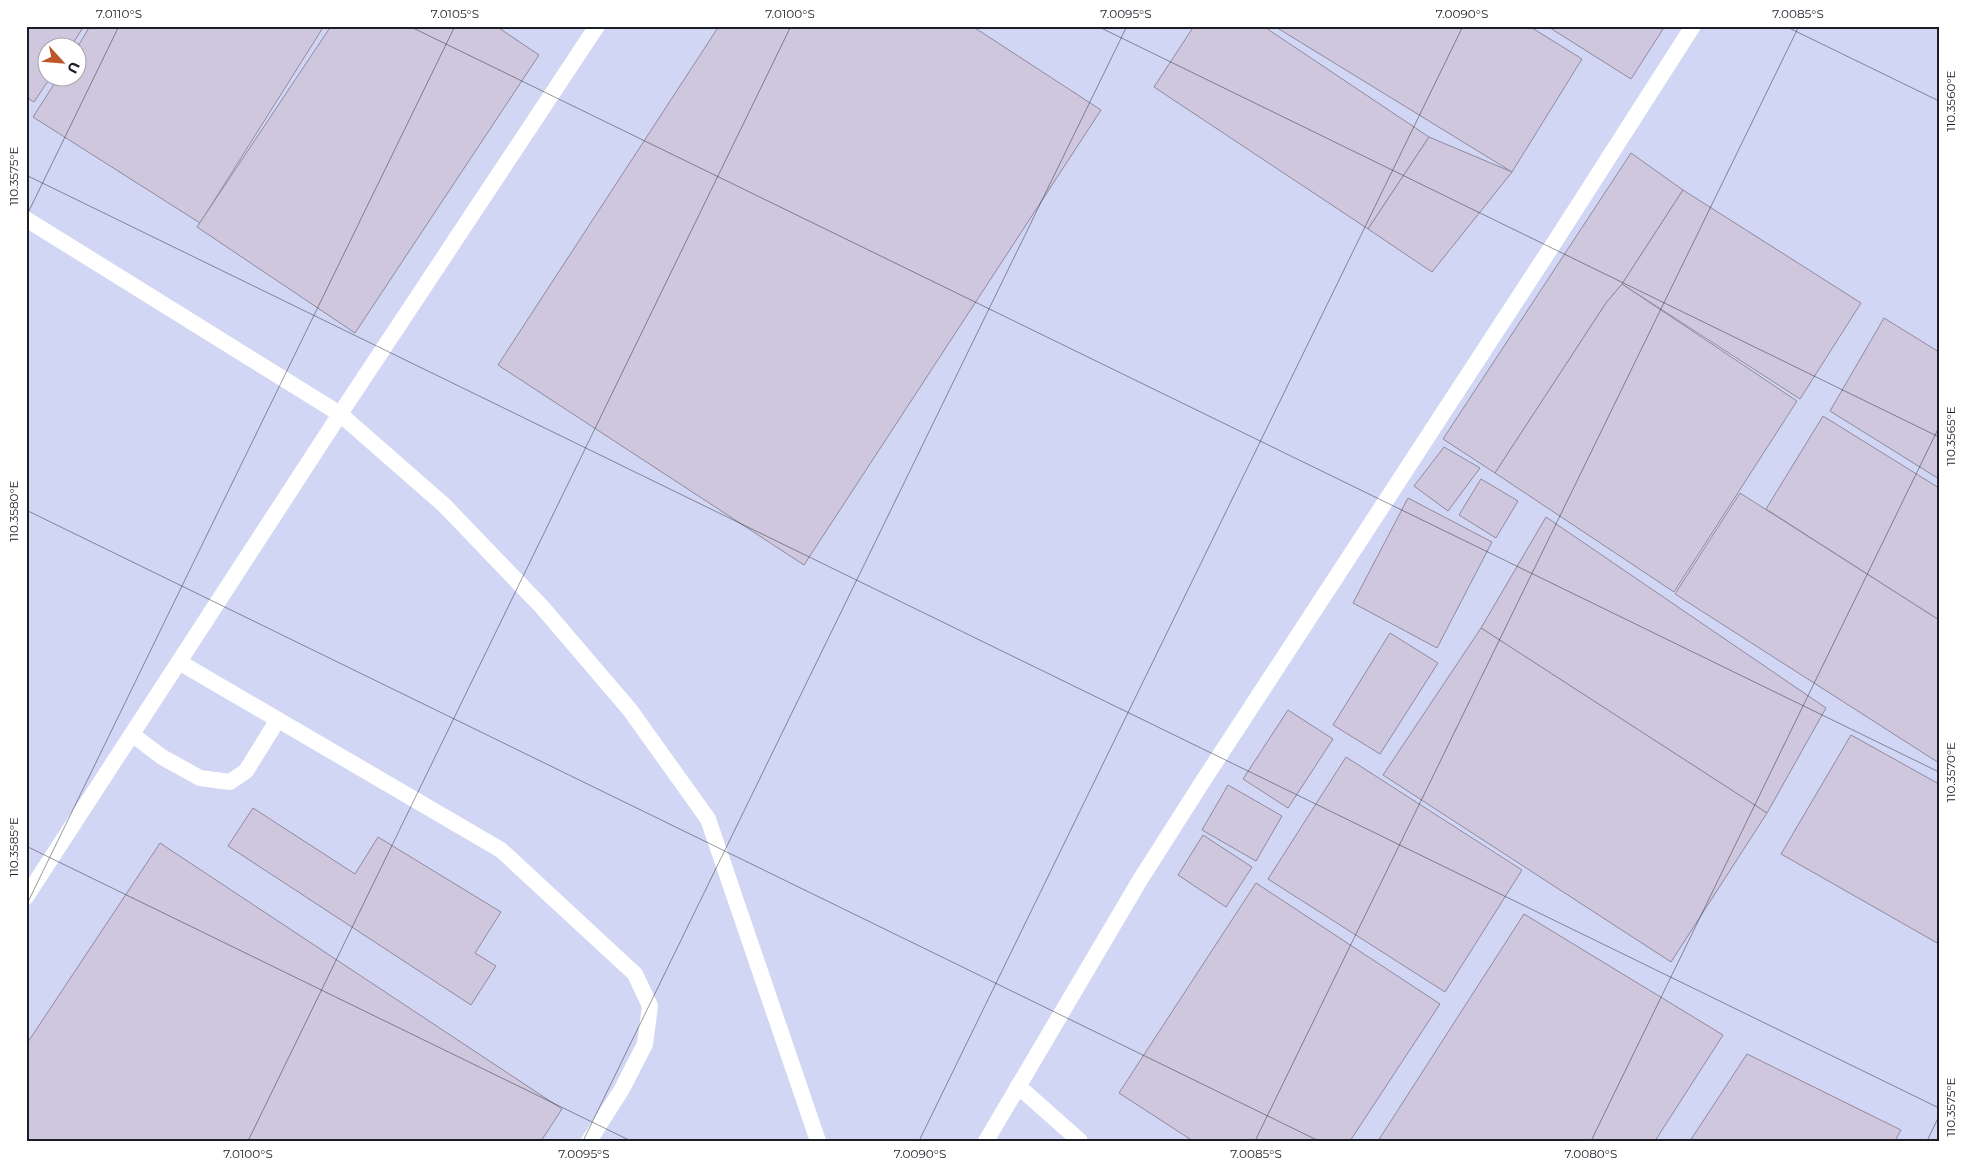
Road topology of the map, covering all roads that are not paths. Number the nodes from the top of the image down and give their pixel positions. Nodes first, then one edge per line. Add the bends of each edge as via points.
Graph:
1 (597, 26) edge
2 (1693, 26) edge
3 (26, 219) edge
4 (340, 414) junction
5 (179, 662) junction
6 (277, 722) junction
7 (132, 735) junction
8 (26, 897) edge
9 (1018, 1086) junction
10 (589, 1141) edge
11 (818, 1141) edge
12 (986, 1141) edge
13 (1080, 1141) edge

1 - 4 lane
2 - 9 lane via 1140,880
3 - 4 lane
4 - 5 lane
4 - 11 lane via 444,505 542,607 630,710 708,819
5 - 6 lane
5 - 7 lane
6 - 7 lane via 246,771 230,782 200,778 162,757
6 - 10 lane via 501,850 635,974 650,1006 645,1044 622,1089
7 - 8 lane
9 - 12 lane
9 - 13 lane

